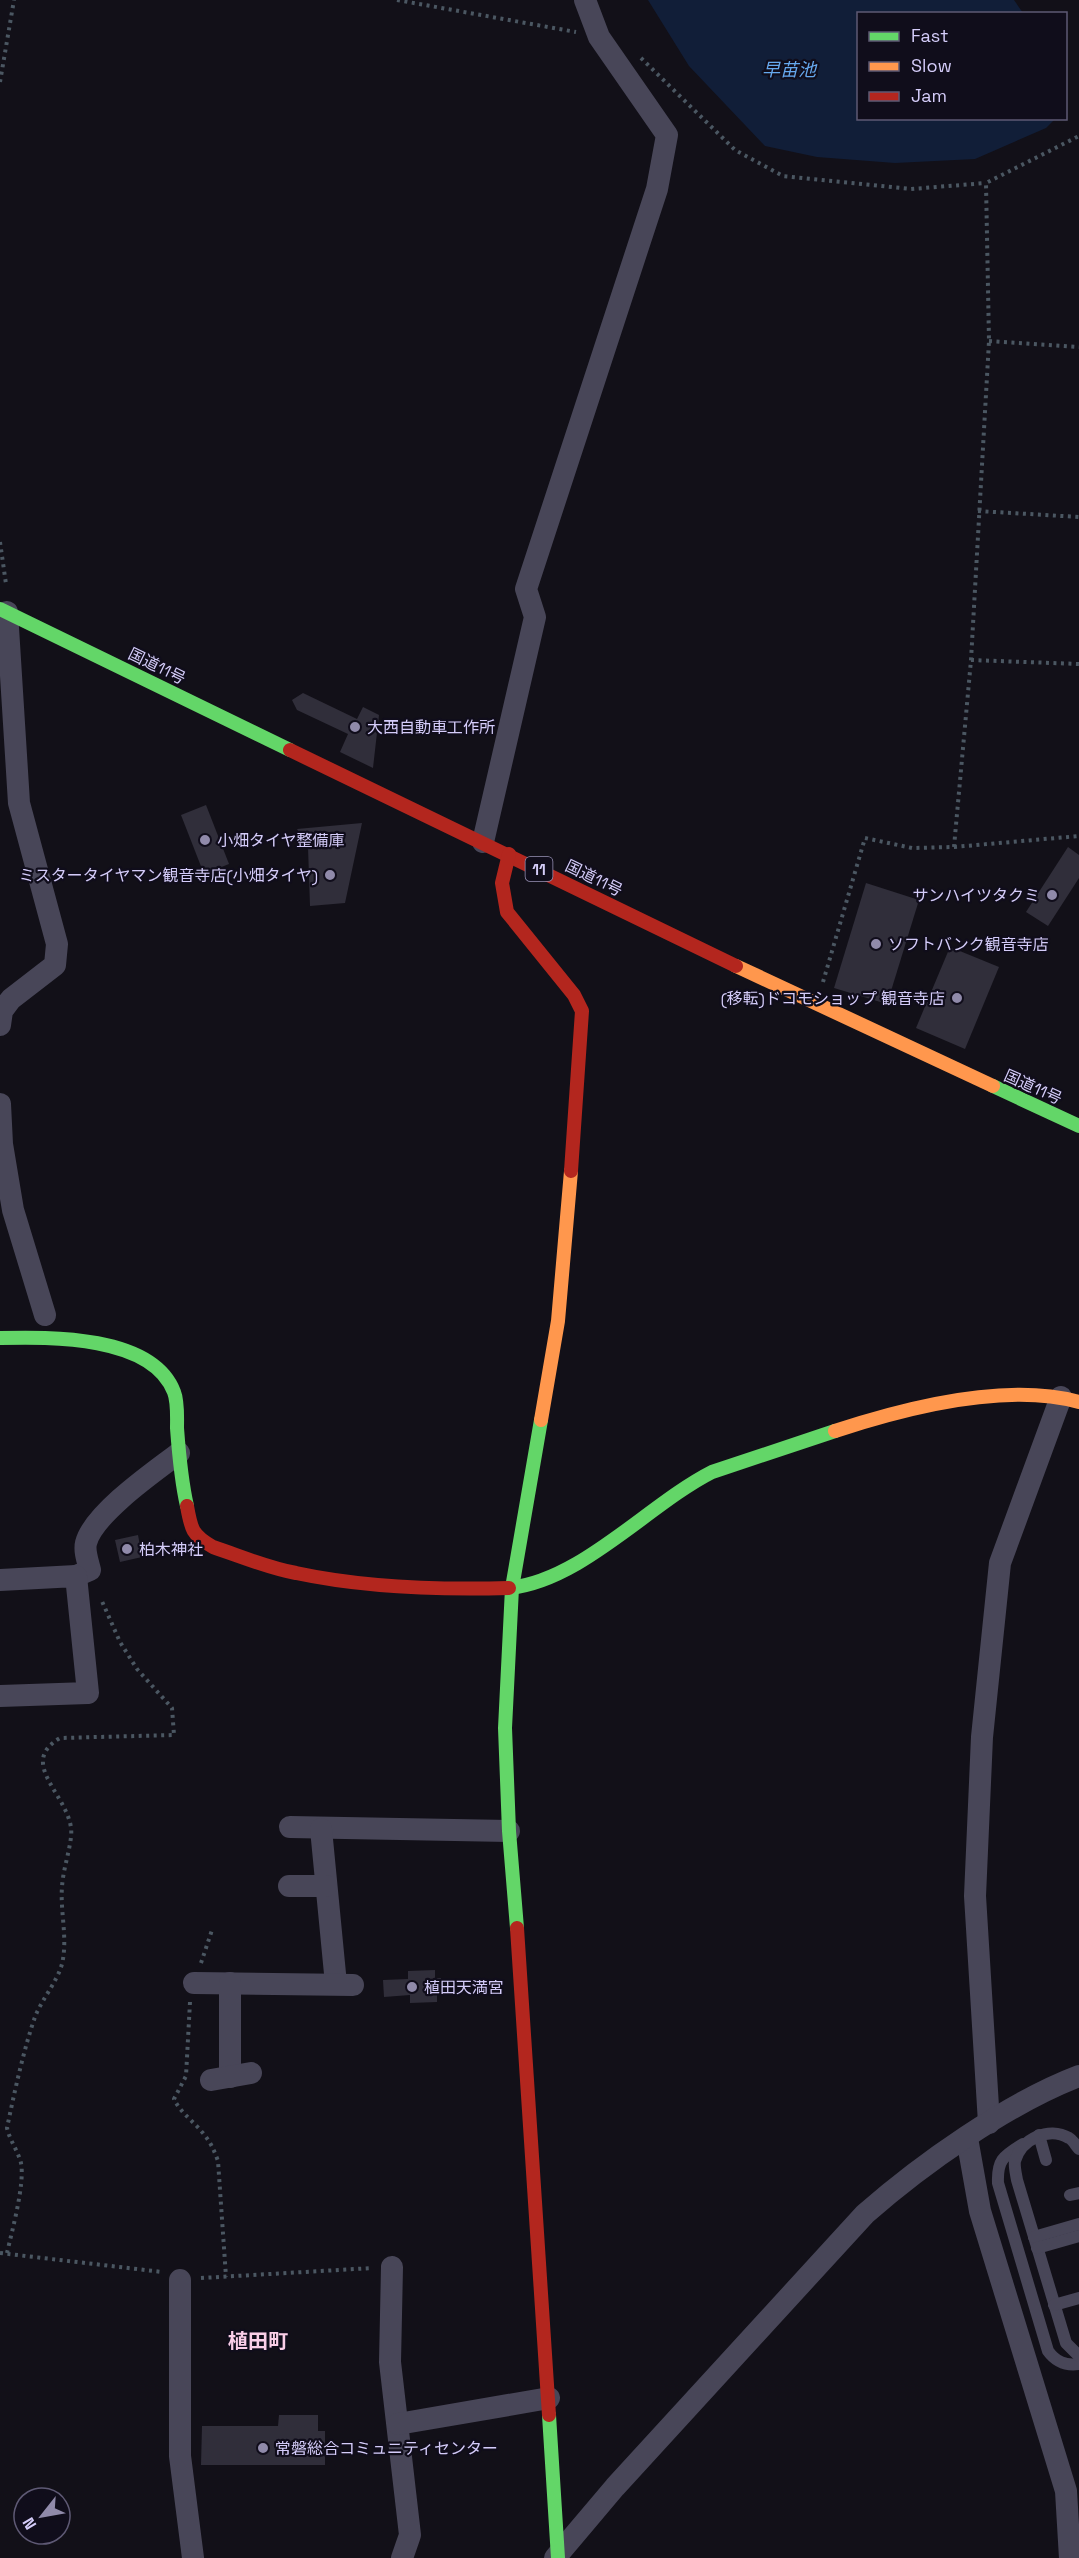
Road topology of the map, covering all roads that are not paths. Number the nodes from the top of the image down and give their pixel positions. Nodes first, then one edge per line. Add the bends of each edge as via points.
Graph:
1 (585, 0) edge
2 (3, 611) edge
3 (483, 842) junction
4 (509, 854) junction
5 (0, 1025) edge
6 (0, 1104) edge
7 (1079, 1126) edge
8 (45, 1315) dead end
9 (0, 1338) edge
10 (1072, 1395) edge
11 (179, 1453) junction
12 (83, 1573) junction
13 (0, 1580) edge
14 (512, 1588) junction
15 (0, 1696) edge
16 (290, 1827) dead end
17 (321, 1829) junction
18 (509, 1831) junction
19 (289, 1886) dead end
20 (326, 1886) junction
21 (194, 1983) road end
22 (231, 1983) junction
23 (231, 2076) dead end
24 (1079, 2076) edge
25 (989, 2124) junction
26 (1038, 2135) junction
27 (967, 2138) junction
28 (1079, 2149) edge
29 (1046, 2160) dead end
30 (1079, 2224) edge
31 (1079, 2236) edge
32 (1036, 2243) junction
33 (392, 2267) dead end
34 (180, 2280) dead end
35 (1079, 2298) edge
36 (1054, 2305) junction
37 (1079, 2356) edge
38 (1079, 2364) edge
39 (549, 2398) junction
40 (398, 2424) junction
41 (557, 2557) edge
42 (193, 2558) edge
43 (402, 2558) edge
44 (1070, 2558) edge

1 - 3 street via 599,37 666,135 657,189 525,589 535,616
2 - 3 main road, 国道11号 / 11
2 - 5 street via 19,803 57,944 55,965 11,999 2,1011
3 - 4 main road, 国道11号 / 11
4 - 7 main road, 国道11号 / 11 via 816,1005
4 - 14 main road via 502,883 507,912 574,995 582,1011 558,1321
6 - 8 street via 13,1210
9 - 11 main road via 113,1345 142,1360 172,1385
10 - 14 main road via 978,1396 898,1413 712,1472 561,1572 534,1584
10 - 25 street via 1000,1563 982,1737 975,1896
11 - 12 street via 93,1528 86,1543
11 - 14 main road via 192,1531 213,1547 293,1573 350,1583 442,1590
12 - 13 street
12 - 15 street via 88,1693
14 - 18 main road via 505,1728
16 - 17 street
17 - 18 street
17 - 20 street
18 - 39 main road
19 - 20 street
20 - 22 street via 344,1985
21 - 22 street
22 - 23 street
24 - 25 street
25 - 27 street
26 - 28 lane via 1052,2133 1069,2138
26 - 29 lane
26 - 32 lane via 1023,2146 1015,2162
26 - 38 lane via 1003,2157 997,2170 998,2183 1048,2350 1055,2361
27 - 41 street via 897,2186 865,2214 615,2487
27 - 44 street via 980,2211 1064,2483
30 - 32 lane
31 - 32 lane
32 - 36 lane
33 - 40 street via 390,2362
34 - 42 street via 180,2456
35 - 36 lane
36 - 37 lane via 1066,2343
39 - 40 street
39 - 41 main road
40 - 43 street via 410,2535

